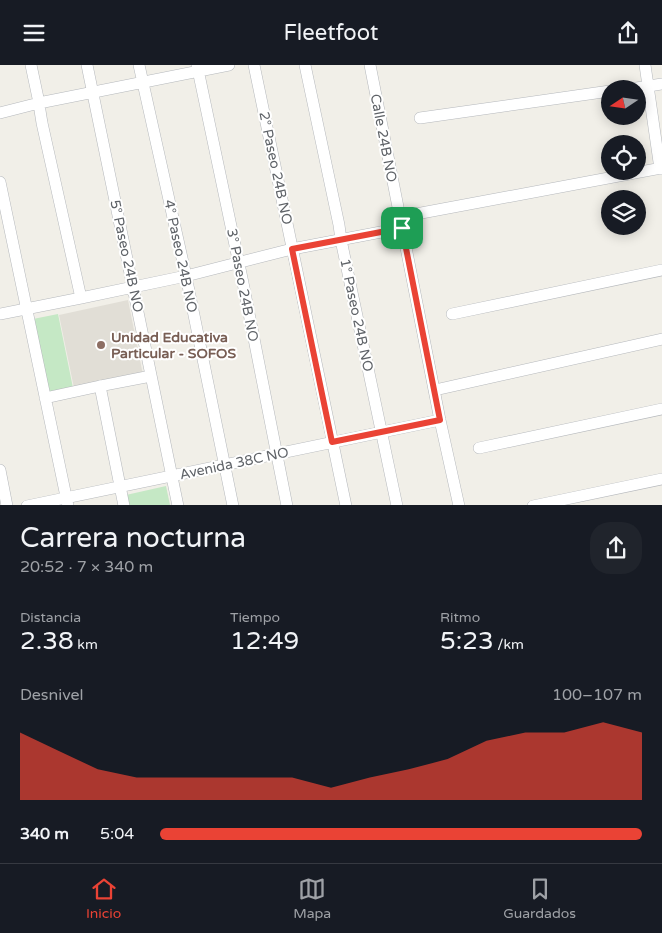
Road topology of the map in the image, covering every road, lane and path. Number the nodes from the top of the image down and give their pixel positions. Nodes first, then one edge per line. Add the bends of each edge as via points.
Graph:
1 (31, 65) edge
2 (87, 65) edge
3 (139, 65) edge
4 (229, 65) edge
5 (254, 65) edge
6 (305, 65) edge
7 (370, 65) edge
8 (645, 65) edge
9 (198, 68) edge
10 (143, 82) junction
11 (662, 84) edge
12 (648, 86) junction
13 (93, 92) junction
14 (601, 92) edge
15 (39, 103) junction
16 (0, 113) edge
17 (420, 118) dead end
18 (661, 169) edge
19 (0, 181) edge
20 (401, 222) junction
21 (341, 240) junction
22 (292, 249) junction
23 (239, 262) junction
24 (662, 270) edge
25 (186, 275) junction
26 (133, 286) junction
27 (81, 298) junction
28 (26, 308) junction
29 (0, 314) edge
30 (452, 314) dead end
31 (662, 339) edge
32 (151, 376) junction
33 (100, 385) junction
34 (435, 391) junction
35 (45, 398) junction
36 (662, 409) edge
37 (440, 420) junction
38 (381, 432) junction
39 (332, 442) junction
40 (479, 448) dead end
41 (277, 454) junction
42 (225, 465) junction
43 (0, 470) edge
44 (172, 475) junction
45 (662, 479) edge
46 (120, 486) junction
47 (67, 501) edge
48 (7, 505) edge
49 (27, 505) edge
50 (124, 505) edge
51 (178, 505) edge
52 (234, 505) edge
53 (288, 505) edge
54 (346, 505) edge
55 (397, 505) edge
56 (459, 505) edge
57 (533, 505) edge

1 - 15 street
2 - 13 street, 5° Paseo 24B NO
3 - 10 street, 4° Paseo 24B NO
4 - 9 street
5 - 22 street, 2° Paseo 24B NO
6 - 21 street, 1° Paseo 24B NO
7 - 20 street, Calle 24B NO
8 - 12 street
9 - 10 street
9 - 23 street, 3° Paseo 24B NO
10 - 13 street
10 - 25 street, 4° Paseo 24B NO
11 - 12 street
12 - 18 street
13 - 15 street
13 - 26 street, 5° Paseo 24B NO
14 - 17 street
15 - 16 street
15 - 27 street
18 - 20 street
19 - 28 street
20 - 21 street
20 - 34 street, Calle 24B NO
21 - 22 street
21 - 38 street, 1° Paseo 24B NO
22 - 23 street
22 - 39 street, 2° Paseo 24B NO
23 - 25 street
23 - 41 street, 3° Paseo 24B NO
24 - 30 street
25 - 26 street
25 - 42 street, 4° Paseo 24B NO
26 - 27 street
26 - 32 street, 5° Paseo 24B NO
27 - 28 street
28 - 29 street
28 - 35 street
31 - 34 street
32 - 33 street
32 - 44 street, 5° Paseo 24B NO
33 - 35 street
33 - 46 street
34 - 37 street, Calle 24B NO
35 - 47 street
36 - 40 street
37 - 38 street, Avenida 38C NO
37 - 56 street, Calle 24B NO
38 - 39 street, Avenida 38C NO
38 - 55 street, 1° Paseo 24B NO
39 - 41 street, Avenida 38C NO
39 - 54 street, 2° Paseo 24B NO
41 - 42 street, Avenida 38C NO
41 - 53 street, 3° Paseo 24B NO
42 - 44 street, Avenida 38C NO
42 - 52 street, 4° Paseo 24B NO
43 - 48 street
44 - 46 street, Avenida 38C NO
44 - 51 street, 5° Paseo 24B NO
45 - 57 street
46 - 47 street, Avenida 38C NO
46 - 50 street
47 - 49 street, Avenida 38C NO

